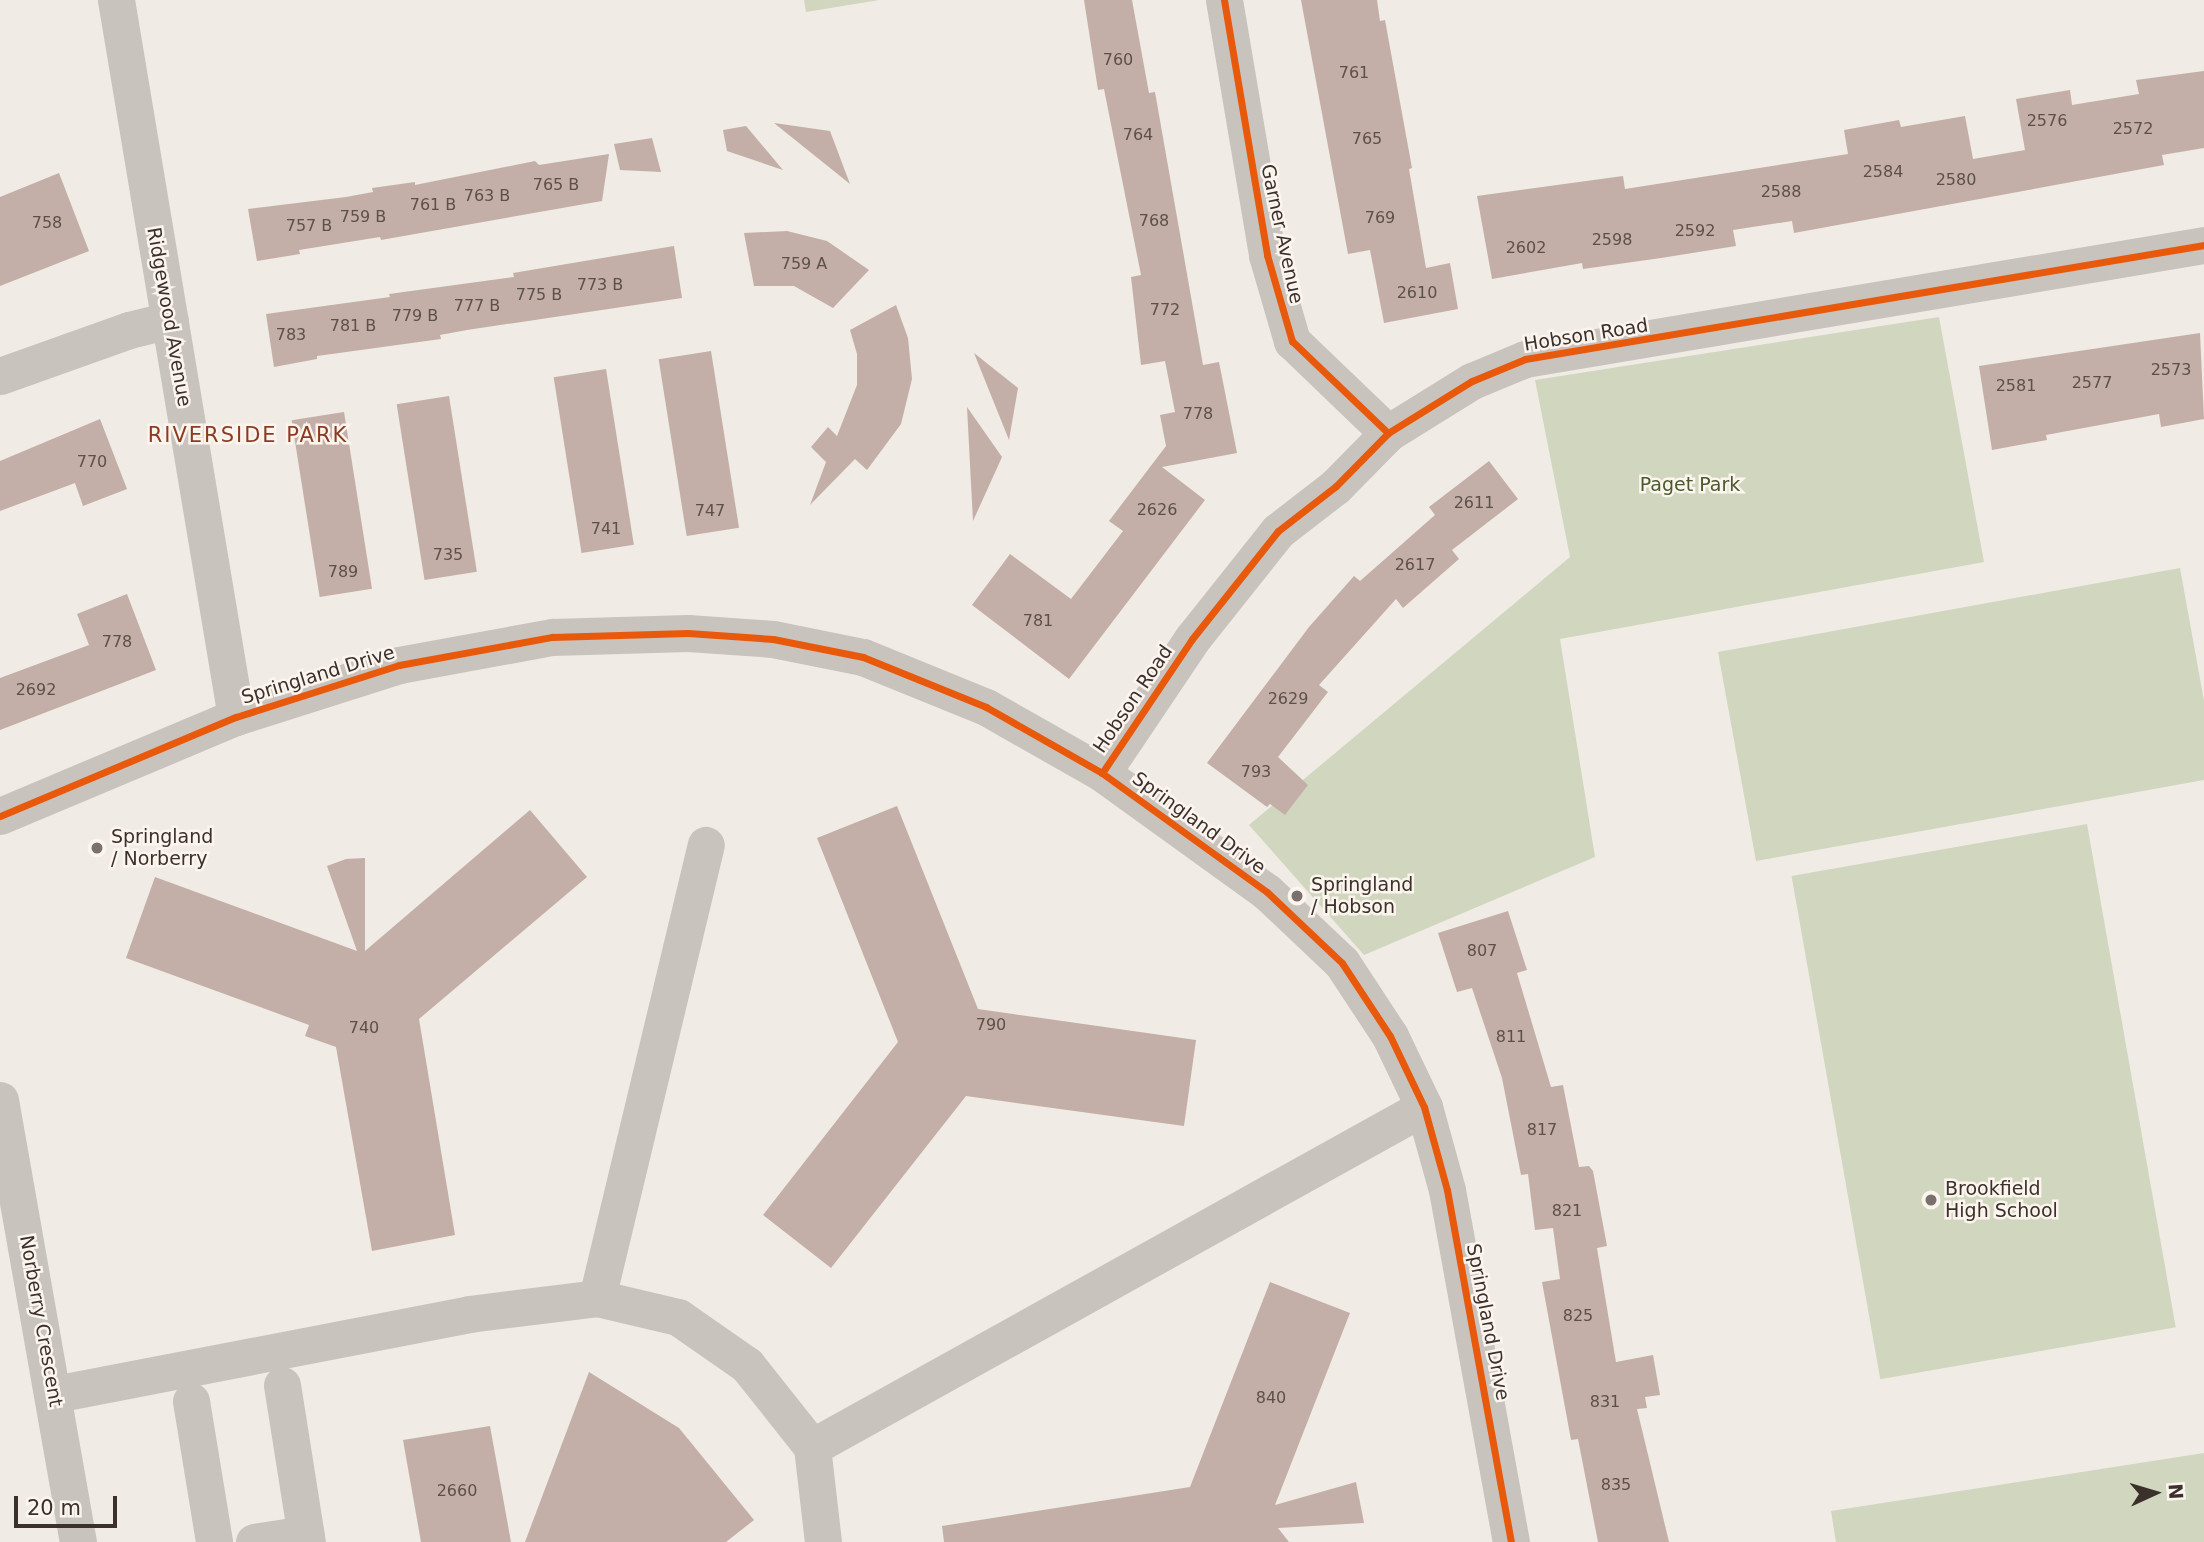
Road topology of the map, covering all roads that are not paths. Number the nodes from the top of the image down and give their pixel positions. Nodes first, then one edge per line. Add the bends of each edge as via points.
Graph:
1 (116, 0) edge
2 (1224, 0) edge
3 (2204, 245) edge
4 (170, 320) junction
5 (0, 376) edge
6 (1388, 433) junction
7 (236, 717) junction
8 (1102, 773) junction
9 (0, 816) edge
10 (706, 845) dead end
11 (0, 1100) edge
12 (1424, 1107) junction
13 (597, 1298) junction
14 (282, 1385) dead end
15 (55, 1394) junction
16 (191, 1401) dead end
17 (812, 1447) junction
18 (306, 1538) edge
19 (78, 1542) edge
20 (214, 1542) edge
21 (254, 1542) edge
22 (823, 1542) edge
23 (1511, 1542) edge

1 - 4 street, Ridgewood Avenue
2 - 6 street, Garner Avenue via 1266,255 1292,341
3 - 6 street, Hobson Road via 1525,359 1472,381
4 - 5 street
4 - 7 street, Ridgewood Avenue
6 - 8 street, Hobson Road via 1336,486 1278,531 1192,639
7 - 8 street, Springland Drive via 399,665 552,637 734,635 874,661 986,707
7 - 9 street, Springland Drive
8 - 12 street, Springland Drive via 1266,892 1342,962 1390,1037
10 - 13 street
11 - 15 street, Norberry Crescent
12 - 17 street
12 - 23 street, Springland Drive via 1447,1190
13 - 15 street via 469,1314
13 - 17 street via 678,1317 737,1357
14 - 18 street
15 - 19 street, Norberry Crescent
16 - 20 street
17 - 22 street
18 - 21 street

